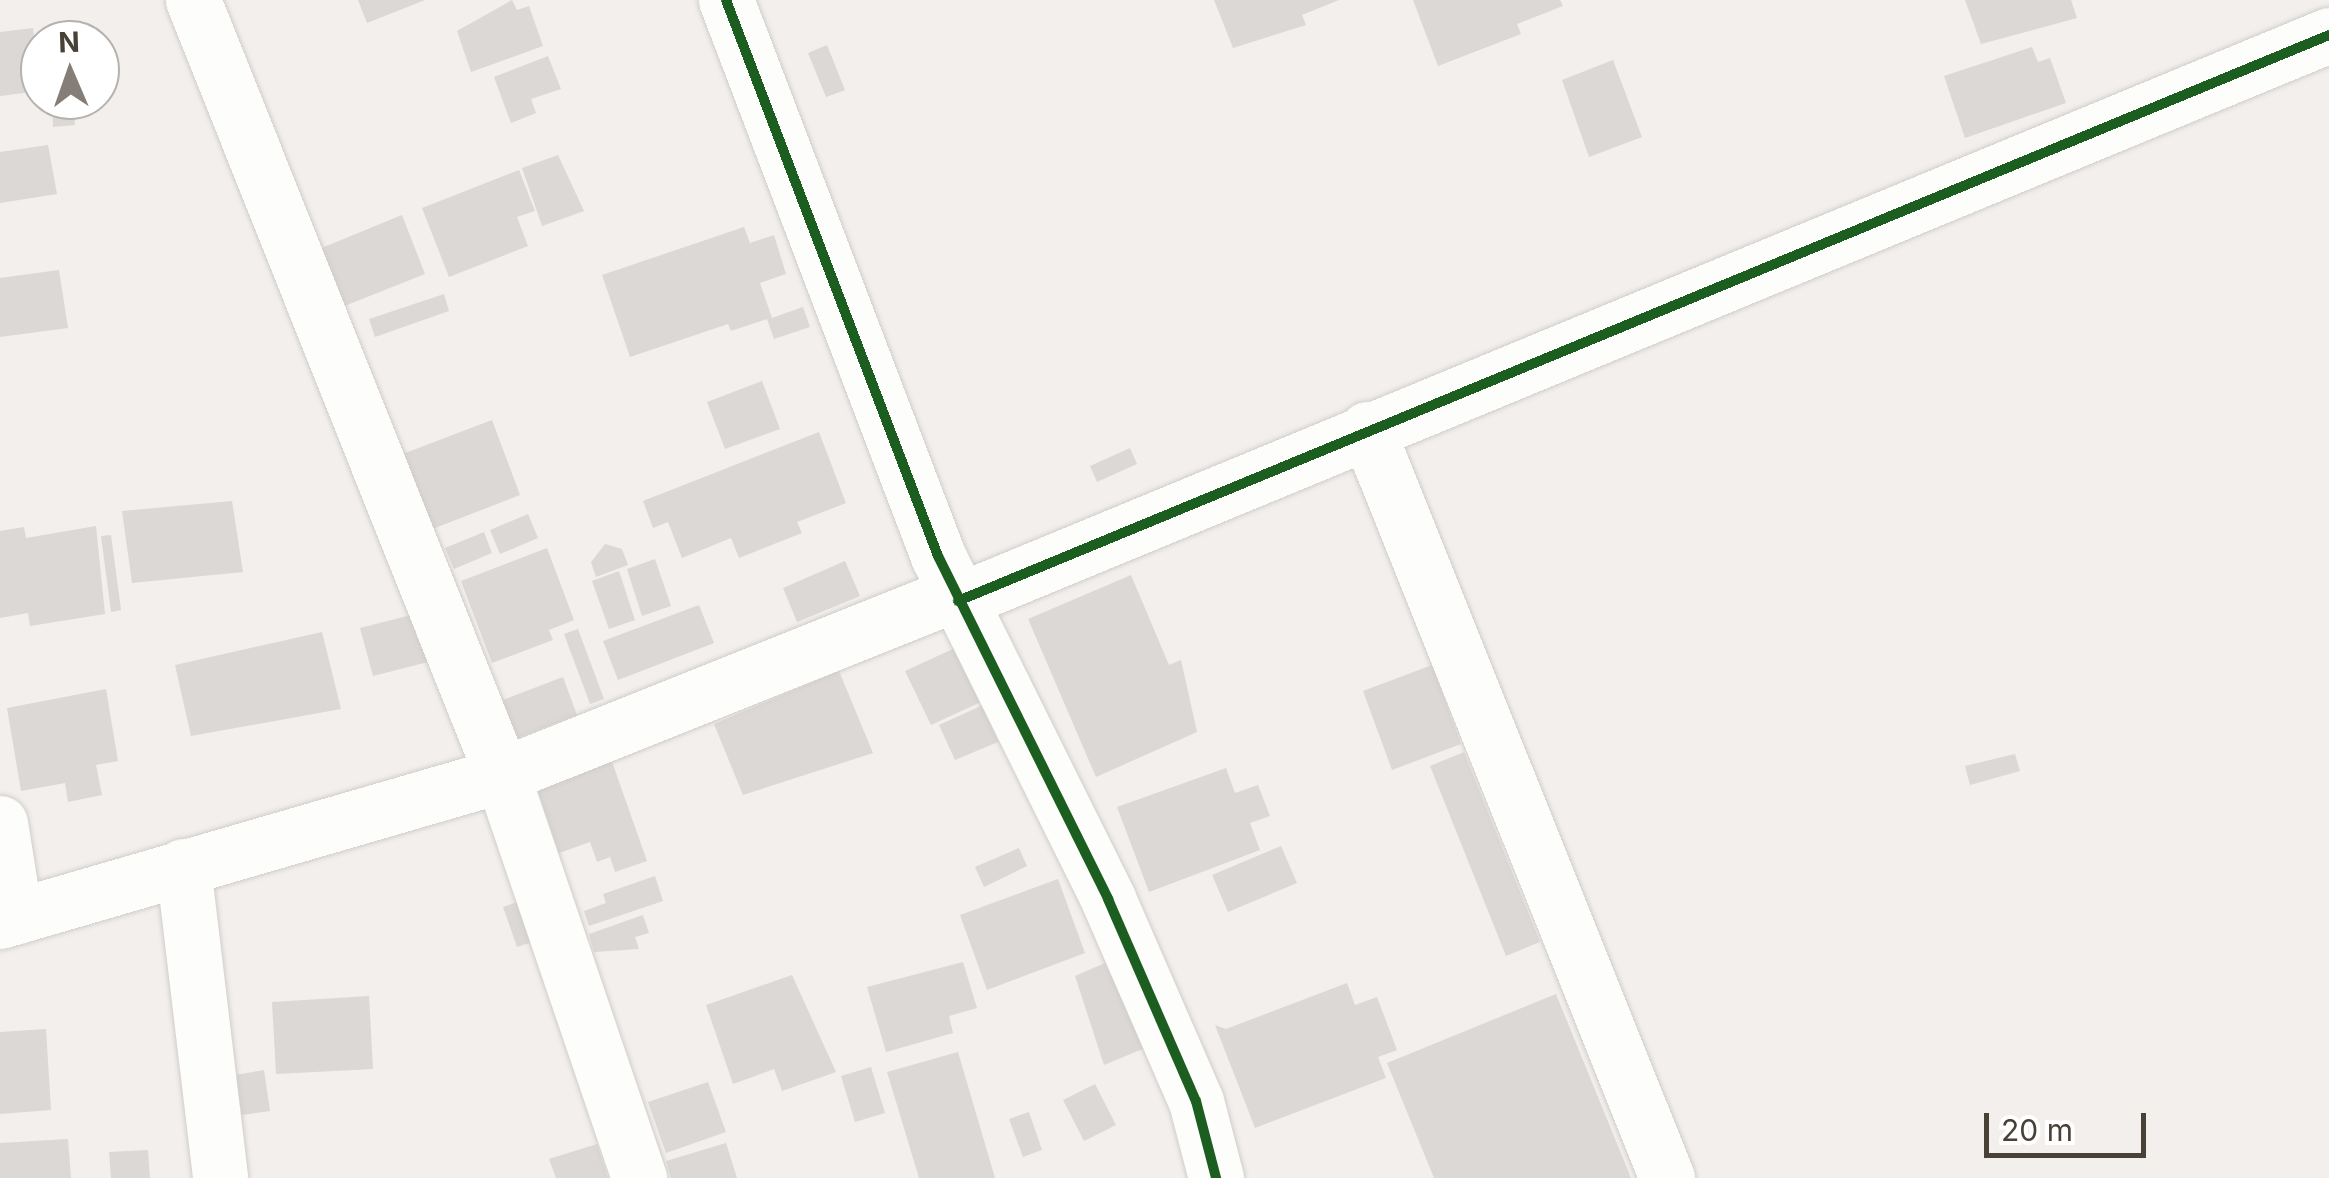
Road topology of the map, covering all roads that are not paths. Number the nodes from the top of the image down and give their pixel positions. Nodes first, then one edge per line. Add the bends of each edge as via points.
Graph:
1 (193, 0) edge
2 (726, 0) edge
3 (2329, 35) edge
4 (1367, 429) junction
5 (956, 598) junction
6 (502, 775) junction
7 (0, 824) edge
8 (184, 866) junction
9 (8, 919) edge
10 (220, 1178) edge
11 (639, 1178) edge
12 (1216, 1178) edge
13 (1666, 1178) edge

1 - 6 street
2 - 5 street
3 - 4 street
4 - 5 street
4 - 13 street
5 - 6 street
5 - 12 street via 1108,899 1196,1101
6 - 8 street
6 - 11 street
7 - 9 street
8 - 9 street
8 - 10 street

